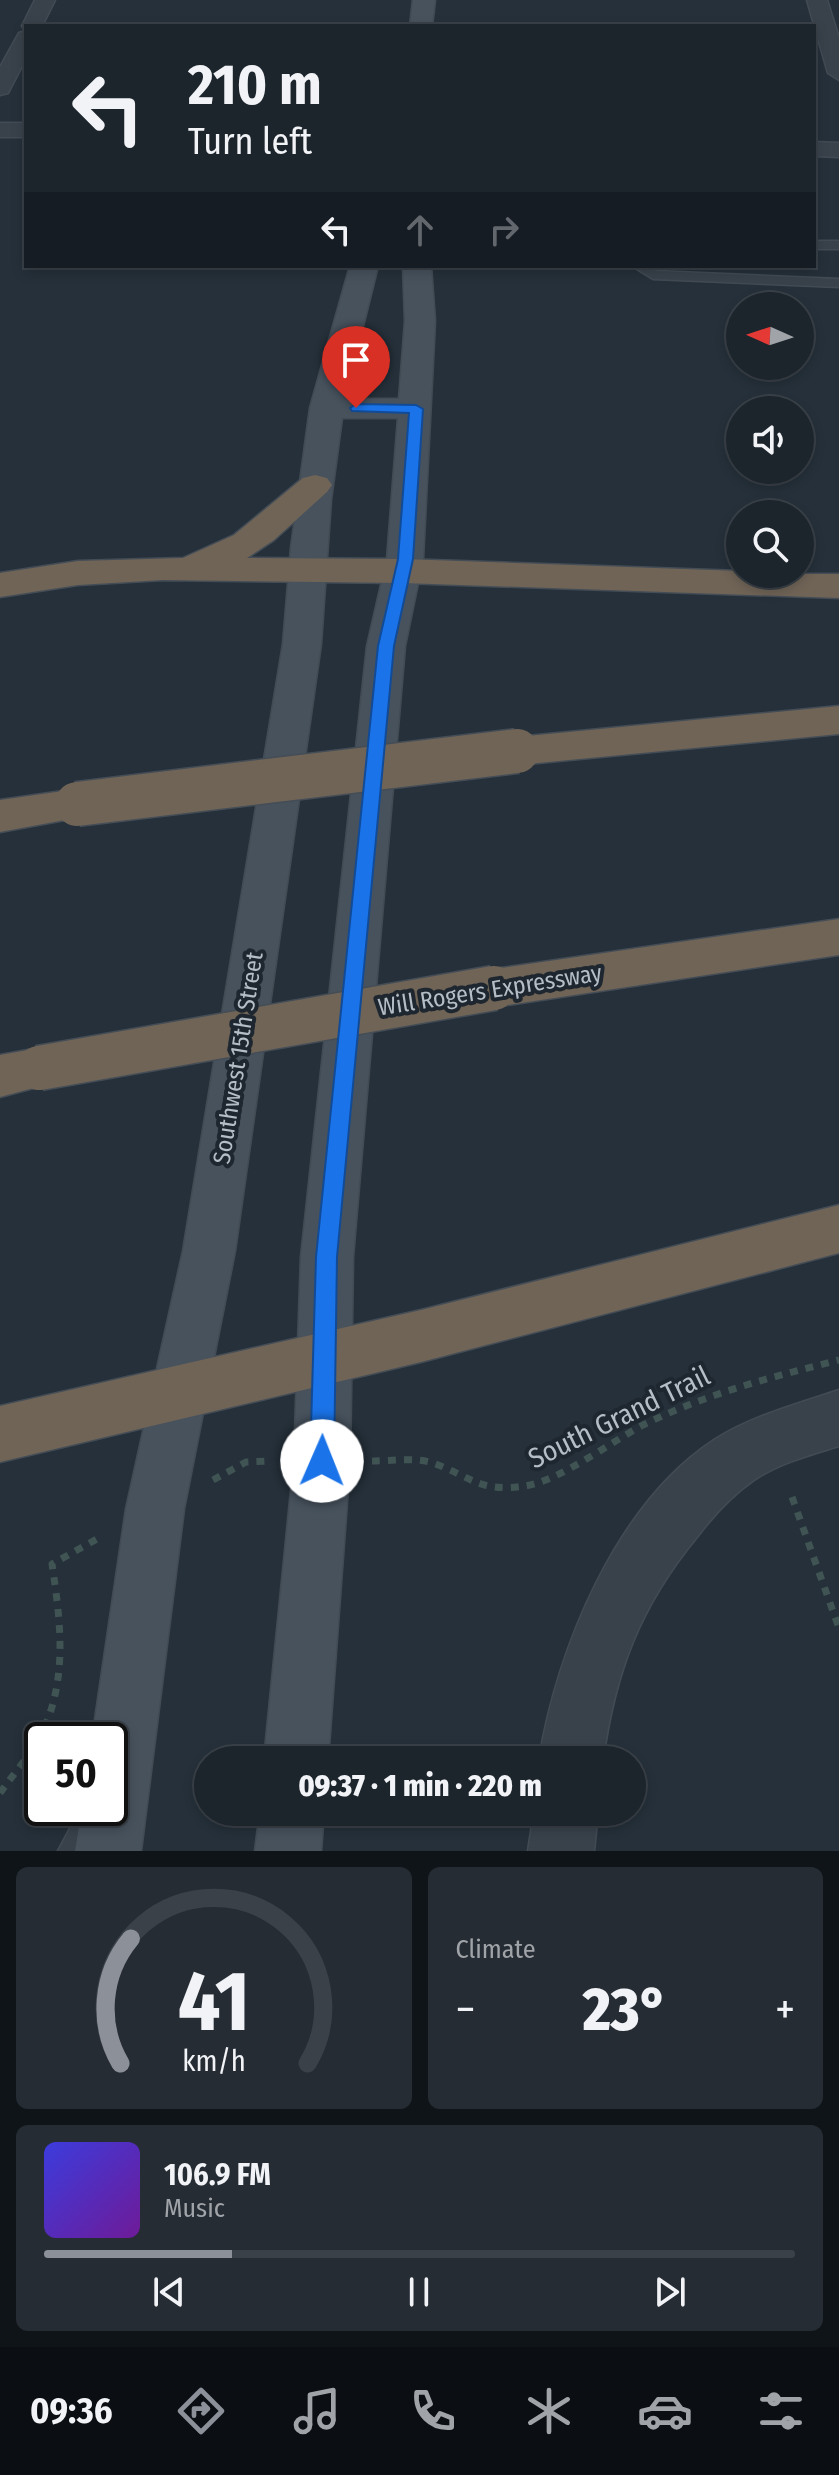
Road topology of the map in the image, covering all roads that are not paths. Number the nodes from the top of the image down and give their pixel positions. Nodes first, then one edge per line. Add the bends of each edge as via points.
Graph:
1 (45, 0) edge
2 (424, 0) edge
3 (817, 0) edge
4 (33, 24) edge
5 (421, 24) edge
6 (24, 41) edge
7 (839, 73) edge
8 (0, 88) edge
9 (0, 130) edge
10 (24, 130) edge
11 (816, 149) edge
12 (839, 150) edge
13 (816, 245) edge
14 (839, 245) edge
15 (363, 268) edge
16 (417, 268) edge
17 (641, 268) edge
18 (839, 283) edge
19 (326, 408) junction
20 (416, 409) junction
21 (315, 485) junction
22 (163, 569) junction
23 (306, 570) junction
24 (403, 571) junction
25 (0, 585) edge
26 (839, 586) edge
27 (839, 720) edge
28 (0, 816) edge
29 (839, 937) edge
30 (19, 1072) edge
31 (839, 1229) edge
32 (324, 1359) junction
33 (180, 1391) junction
34 (839, 1418) edge
35 (0, 1434) edge
36 (119, 1722) edge
37 (297, 1746) edge
38 (573, 1746) edge
39 (87, 1826) edge
40 (108, 1826) edge
41 (291, 1826) edge
42 (564, 1826) edge
43 (73, 1851) edge
44 (108, 1851) edge
45 (288, 1851) edge
46 (561, 1851) edge

1 - 4 street
2 - 5 main road
3 - 7 street
6 - 8 street
9 - 10 street
11 - 12 street
13 - 14 lane
15 - 19 main road, Southwest 15th Street
16 - 20 main road
17 - 18 lane via 653,275
19 - 20 main road
19 - 21 main road, Southwest 15th Street
20 - 24 main road
21 - 22 highway via 238,548 203,562
21 - 23 main road, Southwest 15th Street
22 - 23 highway
22 - 25 highway via 78,573
23 - 24 highway
23 - 33 main road, Southwest 15th Street via 297,675 209,1251
24 - 26 highway
24 - 32 main road via 386,646 327,1257
27 - 28 highway, bridge via 517,751
29 - 30 highway, Will Rogers Expressway, bridge via 494,988
31 - 32 highway
32 - 33 highway
32 - 37 main road via 320,1498
33 - 35 highway
33 - 36 main road, Southwest 15th Street
34 - 38 street via 739,1457 660,1534 634,1569 592,1657
39 - 43 lane
40 - 44 main road, Southwest 15th Street
41 - 45 main road
42 - 46 street

